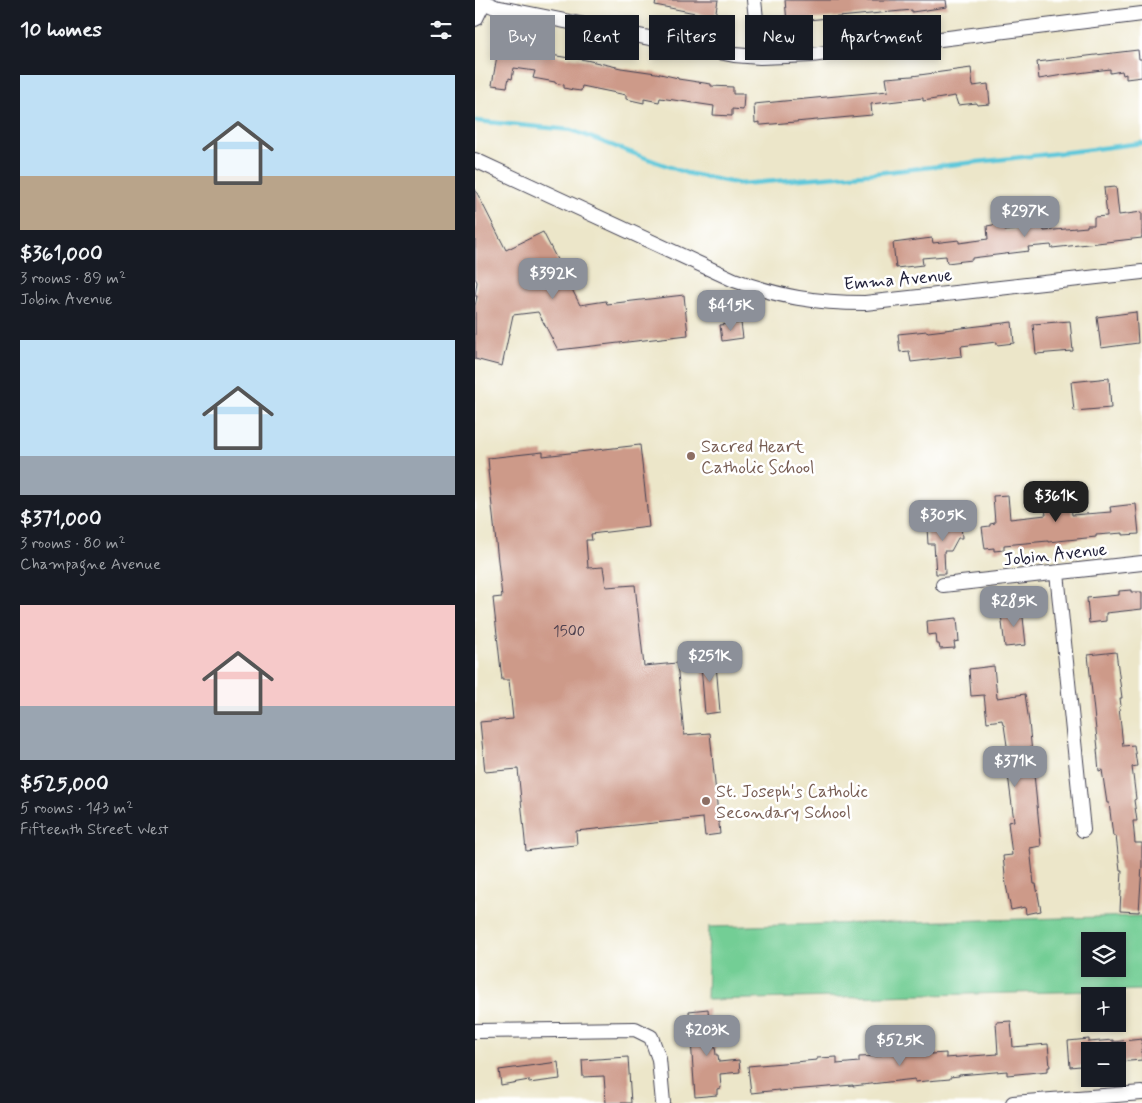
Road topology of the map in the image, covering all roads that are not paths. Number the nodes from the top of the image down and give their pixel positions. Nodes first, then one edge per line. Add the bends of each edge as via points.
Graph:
1 (753, 0) edge
2 (482, 1) edge
3 (1142, 14) edge
4 (755, 15) edge
5 (475, 18) edge
6 (813, 55) edge
7 (745, 56) edge
8 (475, 160) edge
9 (1142, 272) edge
10 (1142, 563) edge
11 (1057, 573) junction
12 (943, 586) dead end
13 (1083, 830) dead end
14 (475, 1031) edge
15 (1142, 1093) edge
16 (663, 1103) edge
17 (1013, 1103) edge

1 - 4 street
2 - 5 street
2 - 7 street via 495,7
3 - 6 street
8 - 9 street, Emma Avenue via 734,280 804,300 865,303
10 - 11 street, Jobin Avenue
11 - 12 street, Jobin Avenue
11 - 13 street
14 - 16 street via 635,1029 651,1037 659,1060
15 - 17 street

